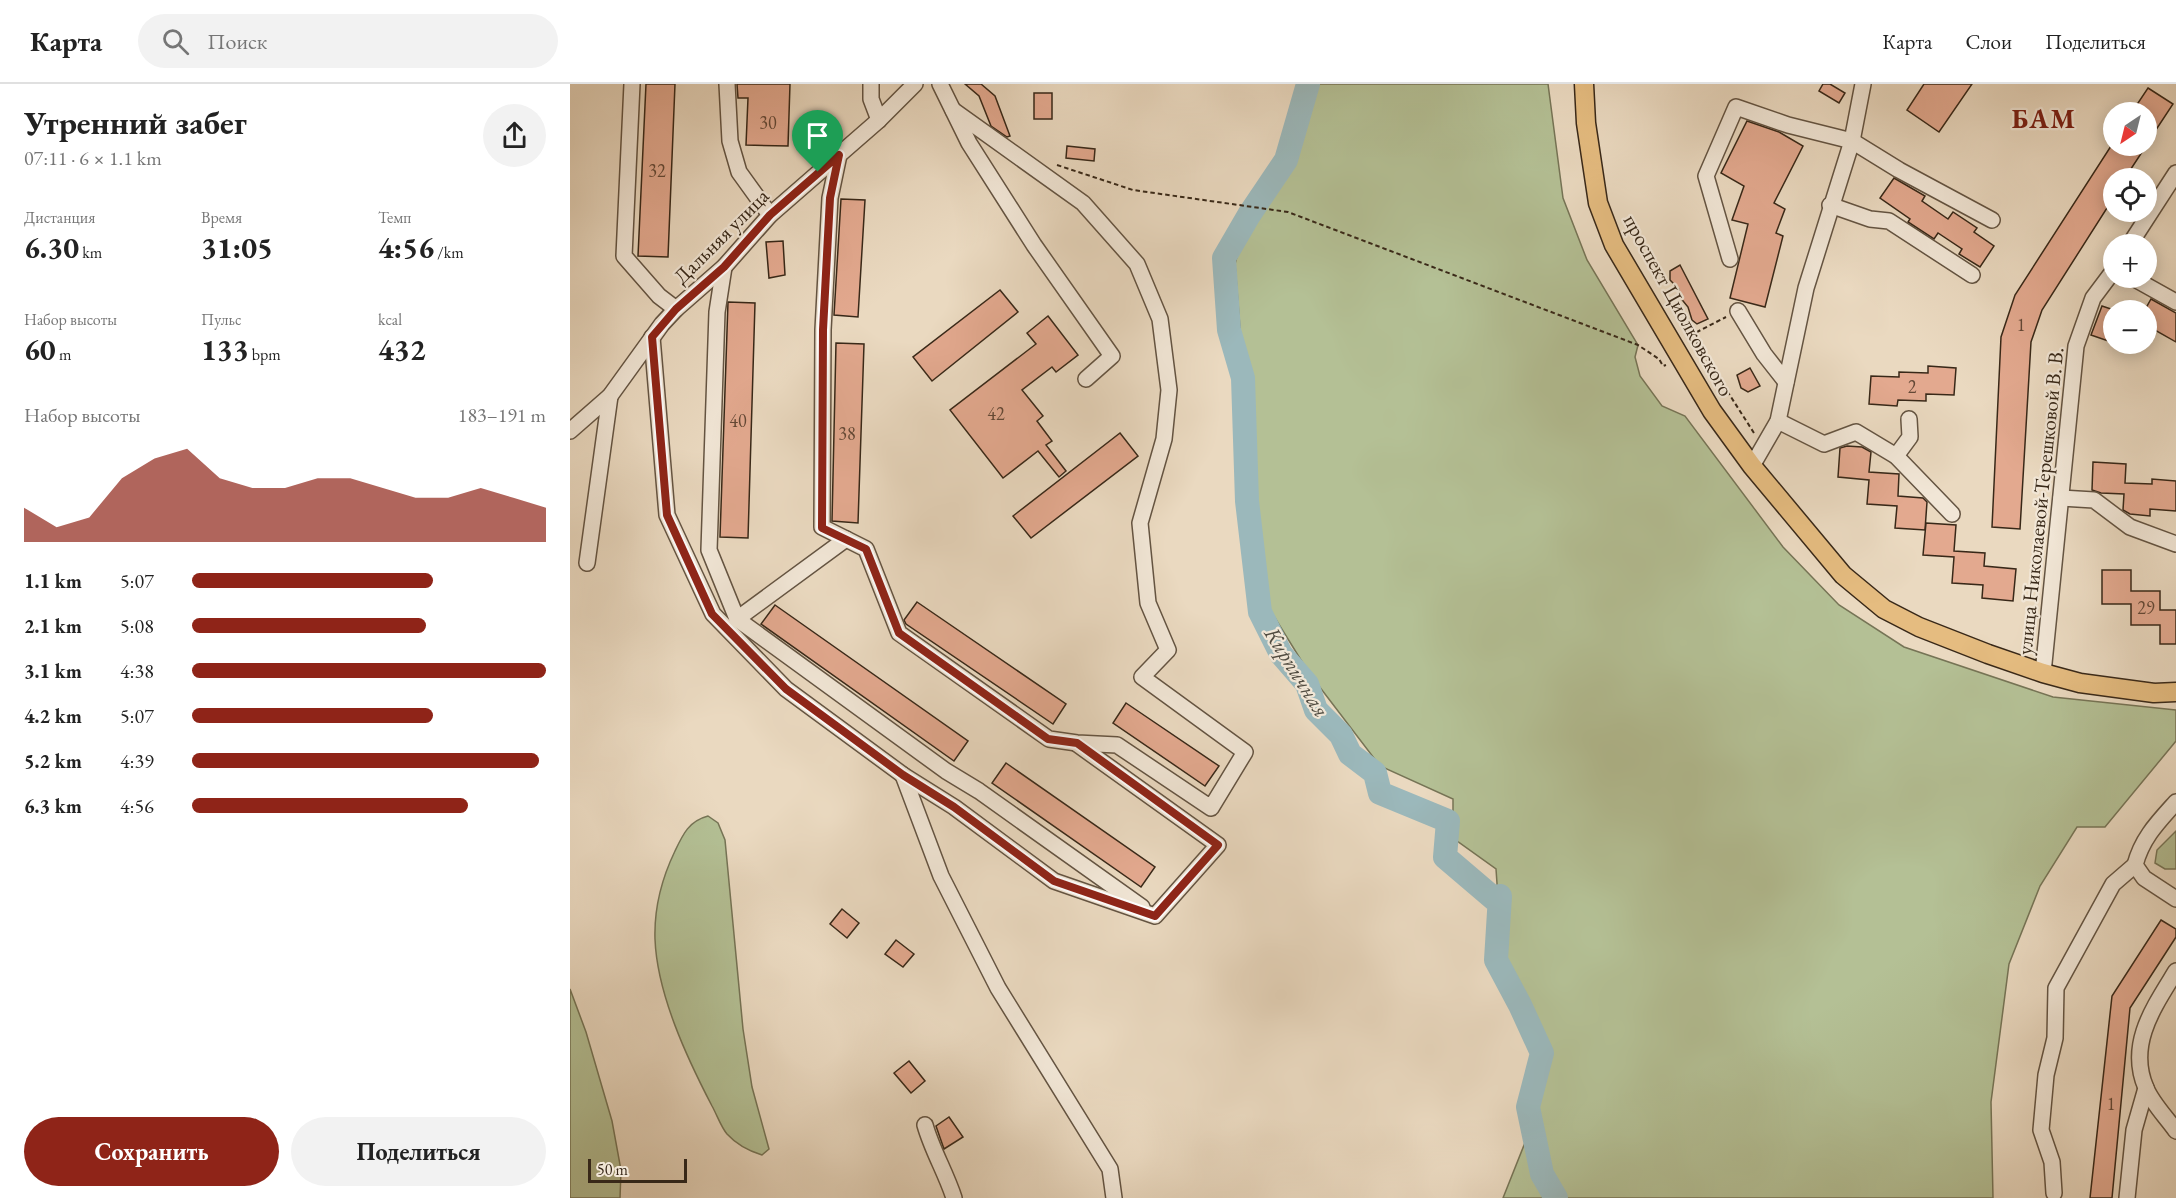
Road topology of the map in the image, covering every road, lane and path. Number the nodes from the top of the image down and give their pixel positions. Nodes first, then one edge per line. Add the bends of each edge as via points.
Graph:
1 (632, 84) edge
2 (727, 84) edge
3 (872, 84) edge
4 (915, 84) edge
5 (940, 84) edge
6 (1584, 84) edge
7 (1863, 84) edge
8 (953, 110) junction
9 (879, 120) junction
10 (1852, 141) junction
11 (839, 155) junction
12 (1048, 163) dead end
13 (2176, 173) edge
14 (1830, 205) junction
15 (770, 215) junction
16 (1992, 220) dead end
17 (2136, 234) edge
18 (1730, 259) dead end
19 (724, 267) junction
20 (1972, 274) dead end
21 (2103, 285) edge
22 (2151, 288) edge
23 (2176, 302) edge
24 (676, 309) junction
25 (1738, 311) dead end
26 (652, 337) junction
27 (1638, 345) dead end
28 (1700, 347) dead end
29 (1086, 379) dead end
30 (1786, 382) junction
31 (610, 396) junction
32 (1909, 419) dead end
33 (1778, 421) junction
34 (570, 431) edge
35 (1763, 447) junction
36 (1896, 456) junction
37 (1752, 466) junction
38 (2061, 498) junction
39 (1952, 514) dead end
40 (846, 539) junction
41 (2176, 544) edge
42 (588, 563) dead end
43 (737, 619) junction
44 (2043, 673) junction
45 (2176, 692) edge
46 (1077, 743) junction
47 (903, 775) junction
48 (2176, 802) edge
49 (2136, 865) junction
50 (2176, 899) edge
51 (1155, 916) junction
52 (2176, 971) edge
53 (2146, 1088) junction
54 (925, 1125) dead end
55 (2176, 1131) edge
56 (2054, 1193) dead end
57 (954, 1198) edge
58 (1114, 1198) edge
59 (2127, 1198) edge

1 - 24 street via 624,256 658,296
2 - 15 street via 730,141 739,172
3 - 9 street via 871,99
4 - 9 street, Дальняя улица
5 - 8 street
6 - 37 main road, проспект Циолковского via 1598,203 1614,245 1712,411
7 - 10 street
8 - 29 street via 969,144 1028,236 1112,356
8 - 46 street via 1083,203 1137,264 1160,319 1169,390 1164,439 1140,523 1148,603 1168,650 1142,677 1245,752 1211,808 1118,745
9 - 11 street, Дальняя улица
10 - 14 street
10 - 16 street
10 - 18 street via 1736,107 1706,176
11 - 15 street, Дальняя улица
11 - 40 street via 830,198 823,330 822,528
12 - 27 path via 1133,189 1288,212
13 - 17 street
14 - 20 street via 1870,219 1889,221
14 - 30 street via 1806,288
15 - 19 street, Дальняя улица
19 - 24 street, Дальняя улица
19 - 43 street via 717,312 709,550
21 - 38 street, улица Николаевой-Терешковой В. В. via 2093,298 2076,346
22 - 23 street
24 - 26 street, Дальняя улица
25 - 30 street
26 - 31 street, Дальняя улица
26 - 47 street via 667,515 712,614 786,689
28 - 35 path
30 - 33 street
31 - 34 street, Дальняя улица
31 - 42 street
32 - 36 street via 1910,437
33 - 35 street
33 - 36 street via 1824,444 1856,432
35 - 37 street
36 - 39 street
37 - 44 main road, проспект Циолковского via 1843,575 1884,609 1919,627
38 - 41 street via 2094,500 2130,526
38 - 44 street, улица Николаевой-Терешковой В. В.
40 - 43 street
40 - 46 street via 866,549 899,633 1048,739
43 - 51 street
44 - 45 main road, проспект Циолковского via 2080,683 2154,693
46 - 51 street via 1218,845
47 - 51 street via 954,807 1054,881
47 - 58 street via 940,876 998,988 1110,1169
48 - 49 street via 2151,830 2139,849
49 - 50 street via 2144,878
49 - 56 street via 2113,884 2056,988 2055,1038 2046,1075 2041,1130 2052,1161
52 - 53 street via 2151,1011 2138,1049
53 - 55 street
53 - 59 street via 2134,1130
54 - 57 street

